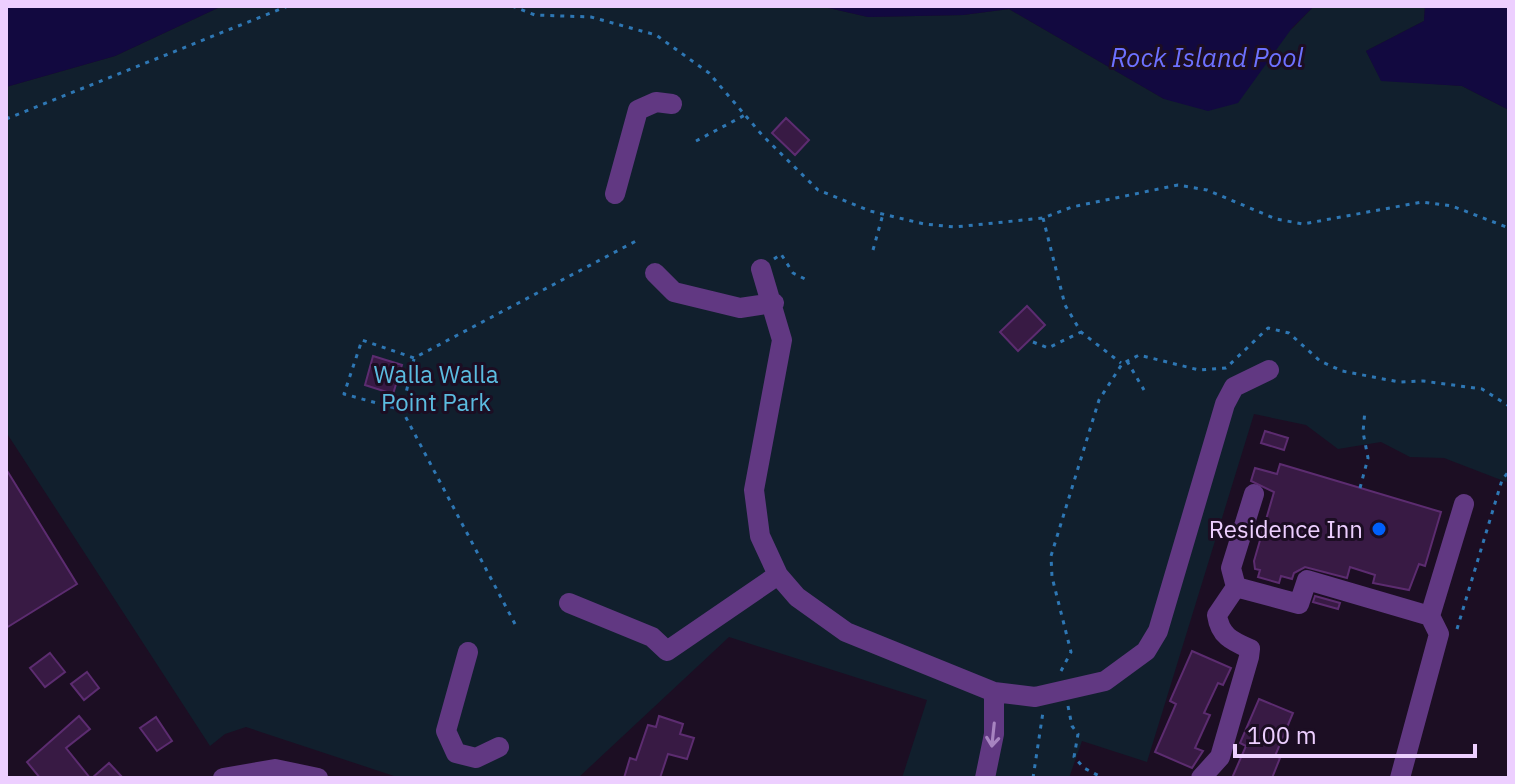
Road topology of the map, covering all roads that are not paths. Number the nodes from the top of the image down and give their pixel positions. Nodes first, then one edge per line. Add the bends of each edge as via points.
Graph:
1 (672, 104) dead end
2 (615, 194) dead end
3 (761, 269) road end
4 (655, 273) dead end
5 (774, 303) junction
6 (1269, 370) dead end
7 (1254, 494) dead end
8 (1464, 504) dead end
9 (778, 575) junction
10 (1236, 587) junction
11 (569, 603) dead end
12 (1430, 616) junction
13 (468, 652) dead end
14 (994, 692) junction
15 (499, 747) dead end
16 (296, 775) edge
17 (223, 778) edge
18 (318, 778) edge
19 (985, 778) edge
20 (1201, 778) edge
21 (1400, 778) edge

1 - 2 street via 656,102 638,110
3 - 5 street
4 - 5 street via 674,292 740,308
5 - 9 street via 782,340 754,509
6 - 14 street via 1234,387 1225,404 1158,631 1146,651 1105,681 1066,694
7 - 10 street via 1231,568
8 - 12 street
9 - 11 street via 667,651 652,637
9 - 14 street via 797,597 846,632
10 - 12 street via 1299,604 1307,580
10 - 20 street via 1217,615 1219,627 1229,640 1250,649 1249,657 1220,757
12 - 21 street via 1439,637
13 - 15 street via 446,731 456,753 476,758
14 -> 19 street via 994,734
16 - 17 street via 258,770
16 - 18 street

